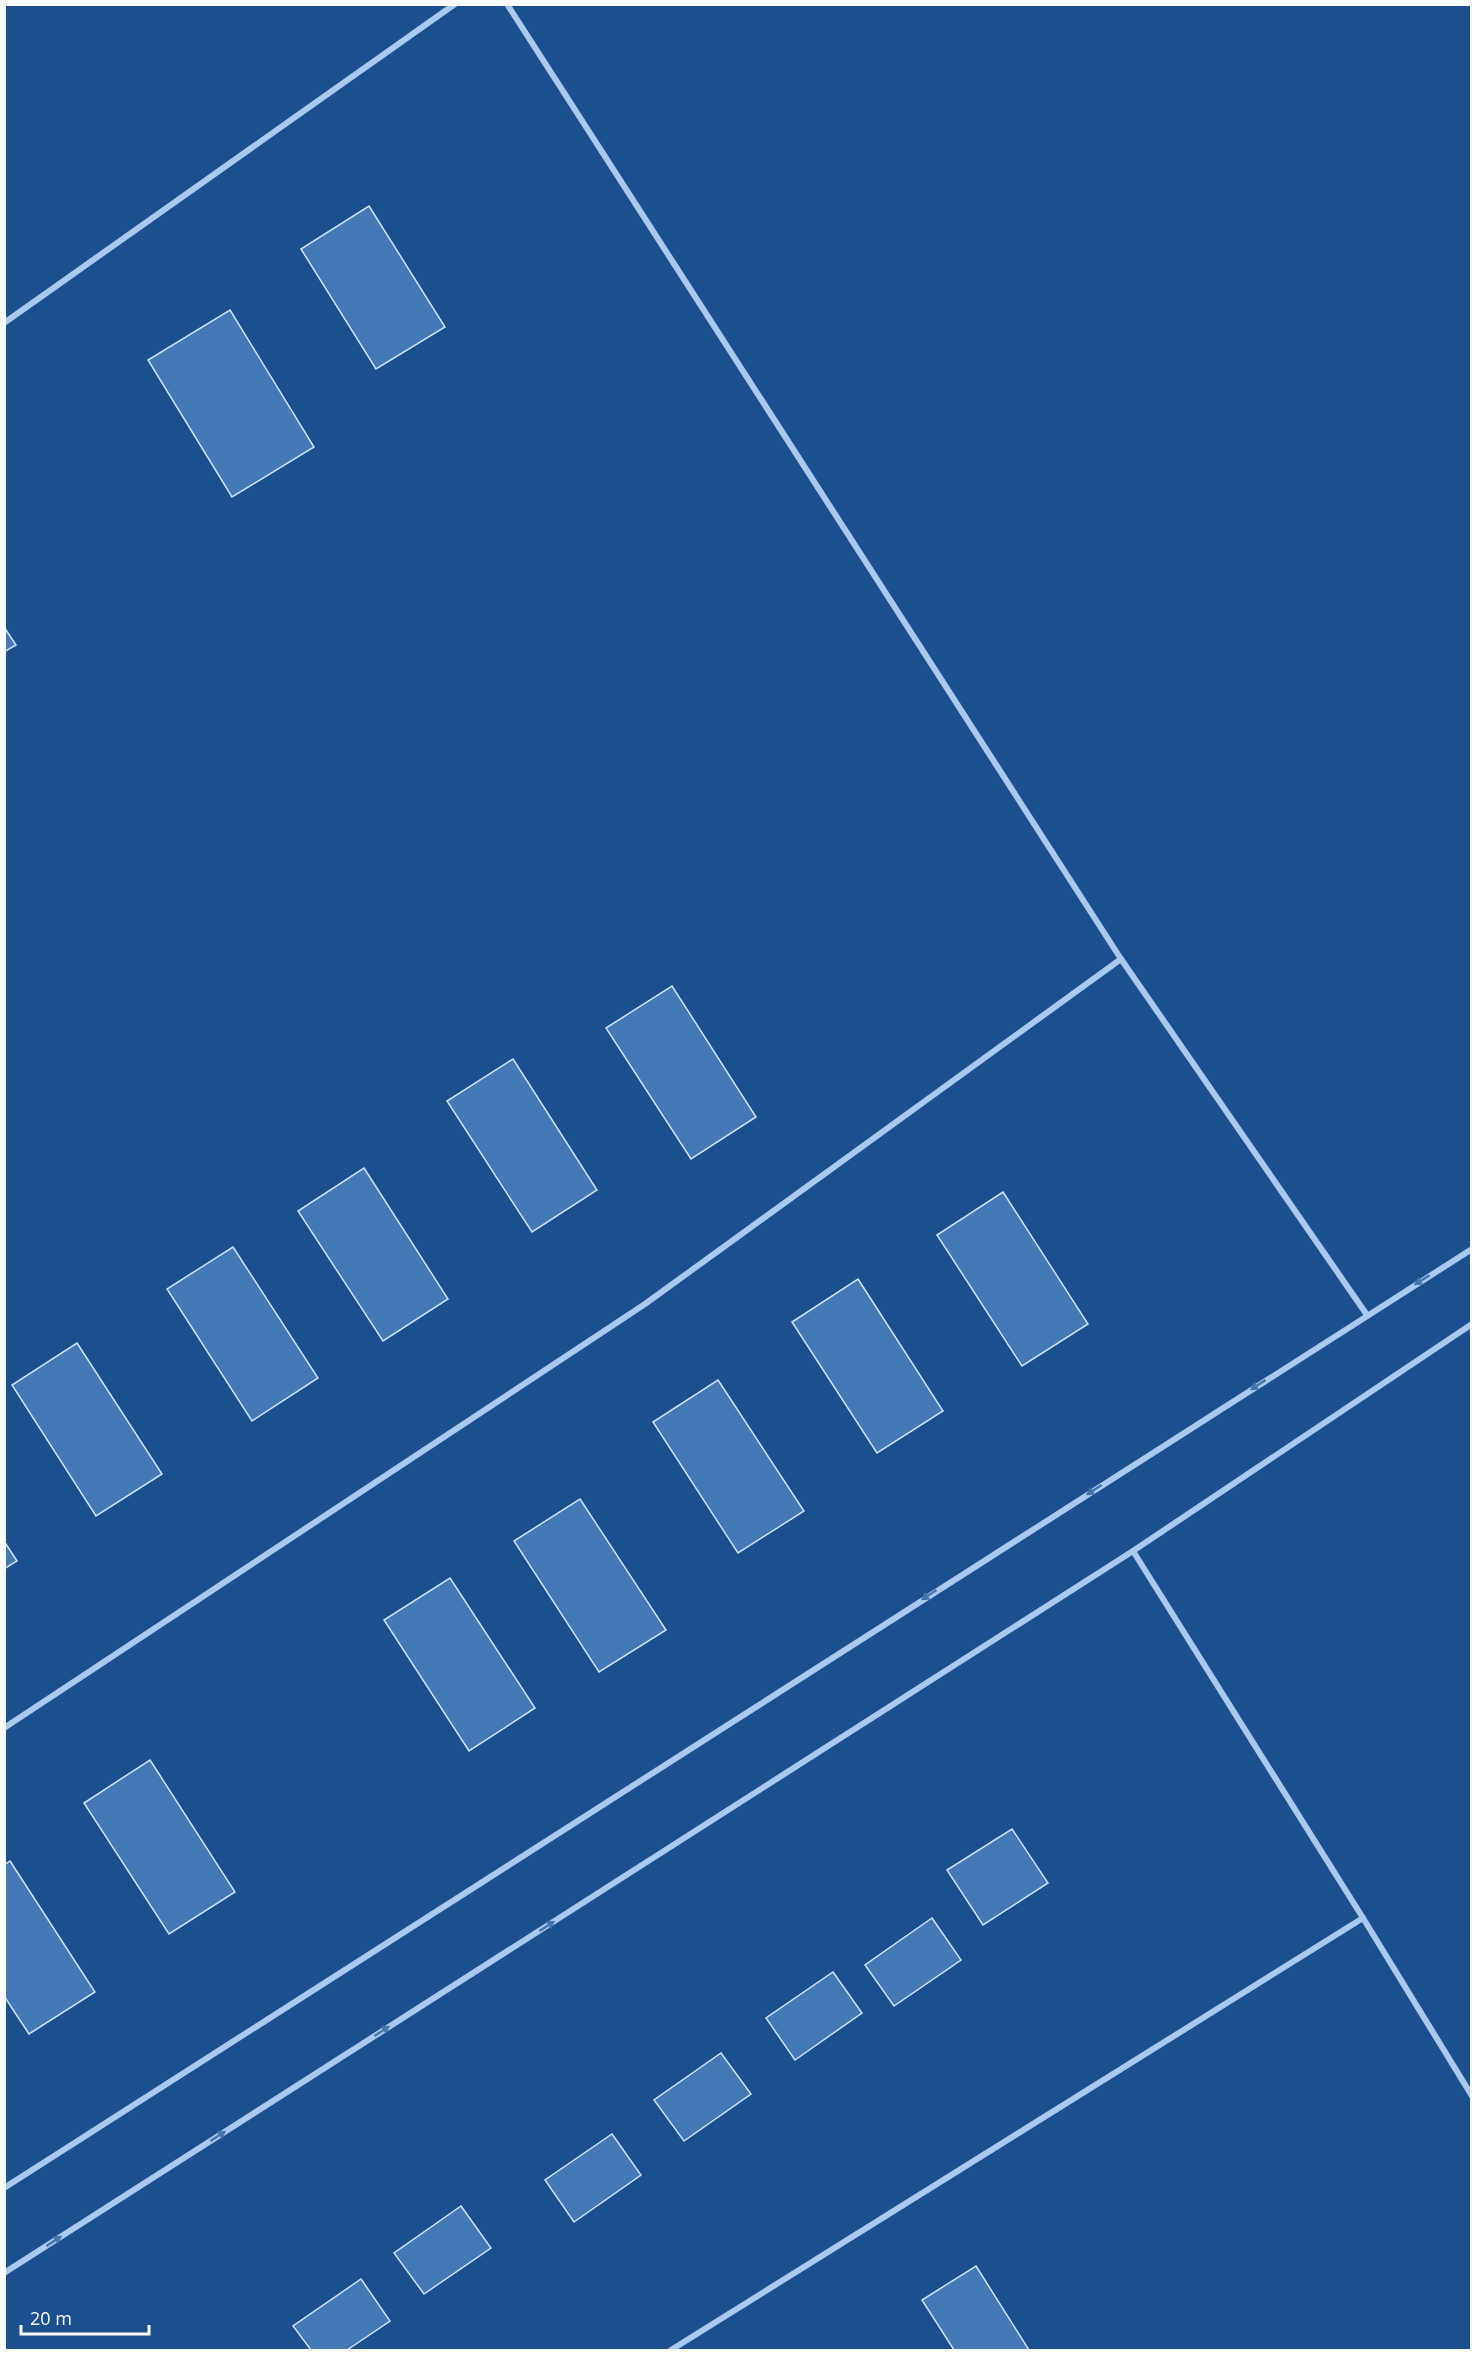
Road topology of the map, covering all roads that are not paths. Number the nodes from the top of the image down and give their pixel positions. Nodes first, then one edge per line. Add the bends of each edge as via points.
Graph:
1 (455, 4) edge
2 (507, 4) edge
3 (4, 323) edge
4 (1121, 958) junction
5 (1472, 1249) edge
6 (1367, 1315) junction
7 (1472, 1324) edge
8 (1133, 1551) junction
9 (4, 1728) edge
10 (1363, 1918) junction
11 (1472, 2096) edge
12 (4, 2188) edge
13 (4, 2273) edge
14 (671, 2350) edge

1 - 3 street
2 - 4 street
4 - 6 street
4 - 9 street via 645,1304
5 -> 6 street
6 -> 12 street
7 - 8 street
8 - 10 street
13 -> 8 street
10 - 11 street
10 - 14 street

